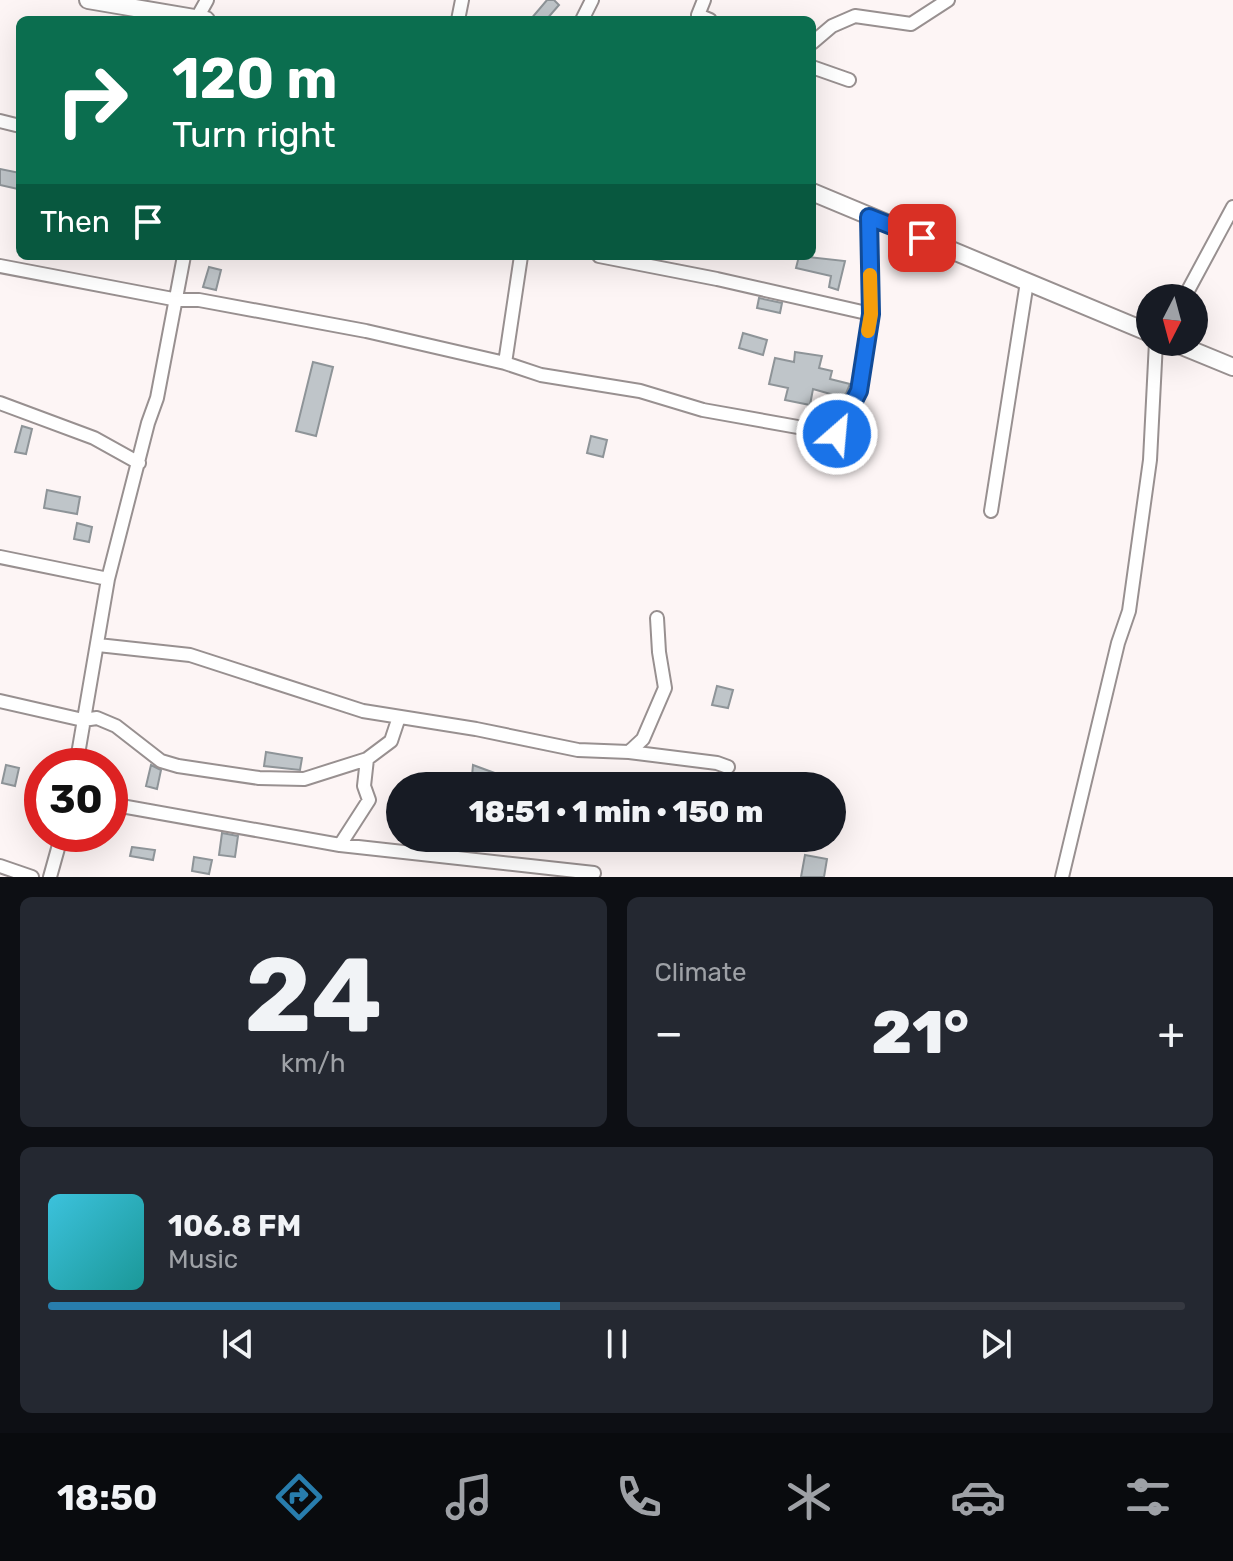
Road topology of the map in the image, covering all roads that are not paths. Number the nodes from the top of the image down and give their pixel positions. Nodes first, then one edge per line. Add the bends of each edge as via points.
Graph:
1 (88, 0) edge
2 (948, 0) edge
3 (184, 16) edge
4 (816, 40) edge
5 (816, 68) edge
6 (849, 80) dead end
7 (816, 194) edge
8 (1233, 207) edge
9 (869, 217) junction
10 (183, 260) edge
11 (520, 260) edge
12 (620, 260) edge
13 (0, 266) edge
14 (1027, 282) junction
15 (1192, 284) edge
16 (178, 300) junction
17 (871, 314) junction
18 (1136, 328) edge
19 (1151, 356) edge
20 (1206, 356) edge
21 (505, 363) junction
22 (1233, 367) edge
23 (0, 403) edge
24 (139, 463) junction
25 (991, 511) dead end
26 (0, 557) edge
27 (108, 579) junction
28 (657, 618) dead end
29 (98, 645) junction
30 (0, 701) edge
31 (399, 717) junction
32 (83, 720) junction
33 (79, 748) edge
34 (629, 752) junction
35 (367, 759) junction
36 (728, 767) dead end
37 (128, 807) edge
38 (340, 845) junction
39 (57, 852) edge
40 (0, 866) edge
41 (594, 873) dead end
42 (32, 877) edge
43 (50, 877) edge
44 (1062, 877) edge

1 - 3 street
2 - 4 street via 911,24 855,16
5 - 6 street
7 - 9 street
8 - 15 street
9 - 14 street
9 - 17 street
10 - 16 street
11 - 21 street
12 - 17 street
13 - 16 street
14 - 18 street
14 - 25 street
16 - 21 street via 366,331
16 - 24 street
17 - 21 street via 859,391 837,434 703,410
19 - 44 street via 1150,460 1129,611
20 - 22 street
23 - 24 street via 94,438
24 - 27 street
26 - 27 street
27 - 29 street
28 - 34 street via 665,688 643,739
29 - 31 street via 190,655 363,711
29 - 32 street
30 - 32 street
31 - 34 street via 578,750
31 - 35 street via 391,741
32 - 33 street
32 - 35 street via 97,718 116,726 161,761 259,778 304,779
34 - 36 street
35 - 38 street via 364,786 369,800
37 - 38 street
38 - 41 street
39 - 43 street
40 - 42 street

